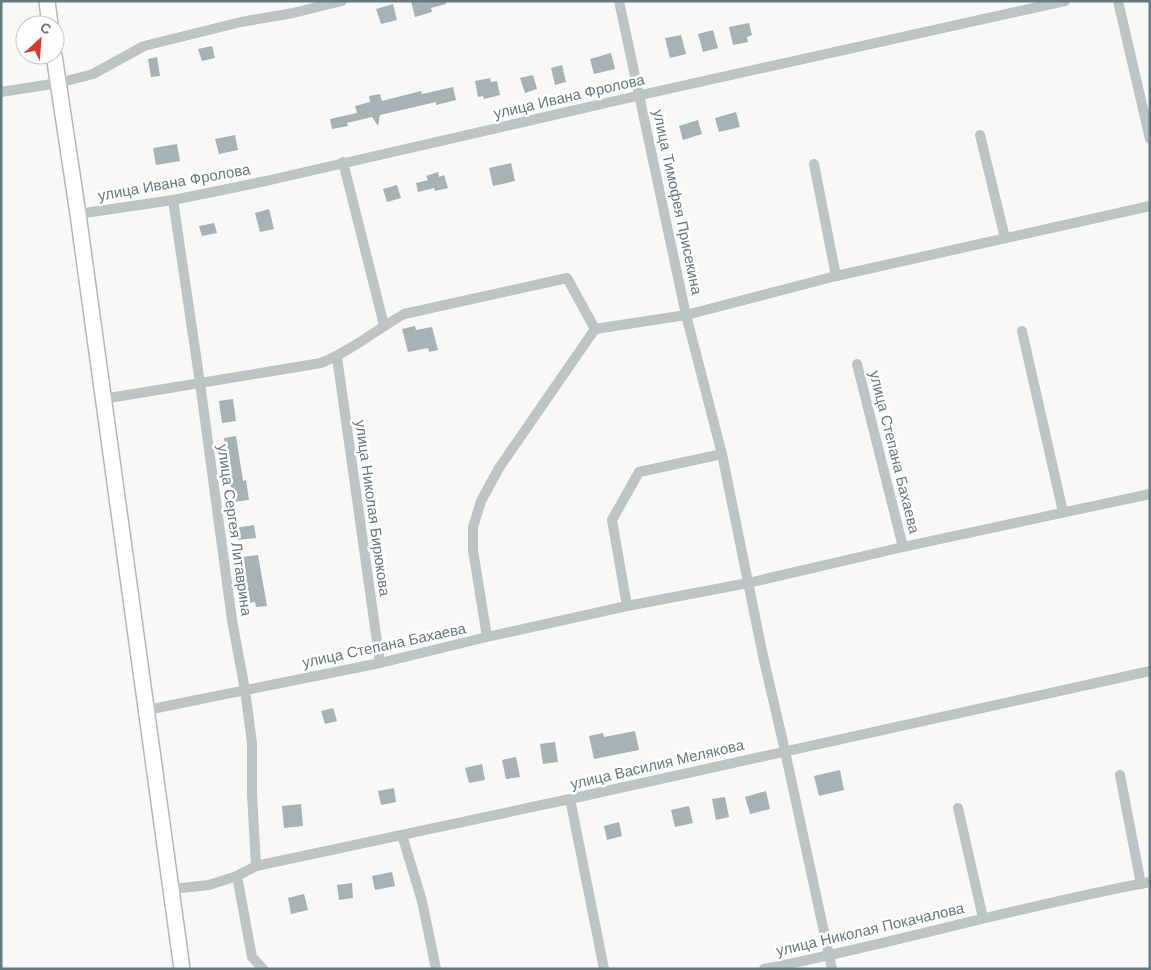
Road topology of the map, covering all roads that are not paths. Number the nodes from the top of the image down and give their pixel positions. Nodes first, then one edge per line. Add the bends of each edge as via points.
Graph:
1 (47, 1) edge
2 (342, 1) edge
3 (619, 1) edge
4 (1065, 1) edge
5 (1118, 1) edge
6 (49, 15) edge
7 (55, 65) edge
8 (58, 83) junction
9 (1, 92) edge
10 (640, 95) junction
11 (980, 135) dead end
12 (1150, 139) edge
13 (342, 162) junction
14 (814, 164) dead end
15 (173, 200) junction
16 (1150, 206) edge
17 (78, 214) junction
18 (1006, 238) junction
19 (836, 276) junction
20 (686, 315) junction
21 (384, 325) junction
22 (595, 329) junction
23 (1022, 331) dead end
24 (337, 357) junction
25 (857, 364) dead end
26 (200, 383) junction
27 (103, 400) junction
28 (722, 454) junction
29 (1150, 494) edge
30 (1062, 512) junction
31 (903, 547) junction
32 (748, 583) junction
33 (628, 606) junction
34 (487, 637) junction
35 (380, 663) junction
36 (1150, 671) edge
37 (245, 690) junction
38 (147, 710) junction
39 (786, 750) junction
40 (1120, 775) dead end
41 (570, 799) junction
42 (958, 808) dead end
43 (402, 835) junction
44 (256, 866) junction
45 (238, 876) junction
46 (1146, 883) edge
47 (172, 889) junction
48 (983, 918) junction
49 (830, 956) junction
50 (182, 969) edge
51 (263, 969) edge
52 (436, 969) edge
53 (604, 969) edge
54 (764, 969) edge
55 (832, 969) edge

1 - 6 main road
2 - 8 street via 144,46 92,74
3 - 10 street, улица Тимофея Присекина
4 - 10 street, улица Ивана Фролова
5 - 12 street
7 - 8 main road
8 - 9 street
8 - 17 main road
10 - 13 street, улица Ивана Фролова
10 - 20 street, улица Тимофея Присекина
11 - 18 street
13 - 15 street, улица Ивана Фролова
13 - 21 street
14 - 19 street
15 - 17 street, улица Ивана Фролова
15 - 26 street, улица Сергея Литаврина
16 - 18 street, улица Тимофея Присекина
17 - 27 main road
18 - 19 street, улица Тимофея Присекина
19 - 20 street, улица Тимофея Присекина
20 - 22 street, улица Тимофея Присекина
20 - 28 street
21 - 22 street via 404,314 566,278
21 - 24 street
22 - 34 street via 499,468 481,501 473,527 473,550
23 - 30 street
24 - 26 street via 321,363
24 - 35 street, улица Николая Бирюкова
25 - 31 street, улица Степана Бахаева
26 - 27 street
26 - 37 street, улица Сергея Литаврина via 232,620
27 - 38 main road
28 - 32 street
28 - 33 street via 639,472 612,520
29 - 30 street, улица Степана Бахаева
30 - 31 street, улица Степана Бахаева
31 - 32 street, улица Степана Бахаева
32 - 33 street, улица Степана Бахаева
32 - 39 street
33 - 34 street, улица Степана Бахаева
34 - 35 street, улица Степана Бахаева
35 - 37 street, улица Степана Бахаева
36 - 39 street, улица Василия Мелякова
37 - 38 street, улица Степана Бахаева
37 - 44 street, улица Сергея Литаврина via 252,743
38 - 47 main road
39 - 41 street, улица Василия Мелякова
39 - 49 street
40 - 46 street, улица Николая Покачалова
41 - 43 street, улица Василия Мелякова
41 - 53 street
42 - 48 street, улица Николая Покачалова
43 - 44 street, улица Василия Мелякова
43 - 52 street via 422,901
44 - 45 street, улица Василия Мелякова
45 - 47 street, улица Василия Мелякова via 210,885
45 - 51 street via 252,957
46 - 48 street, улица Николая Покачалова
47 - 50 main road
48 - 49 street, улица Николая Покачалова
49 - 54 street, улица Николая Покачалова
49 - 55 street

